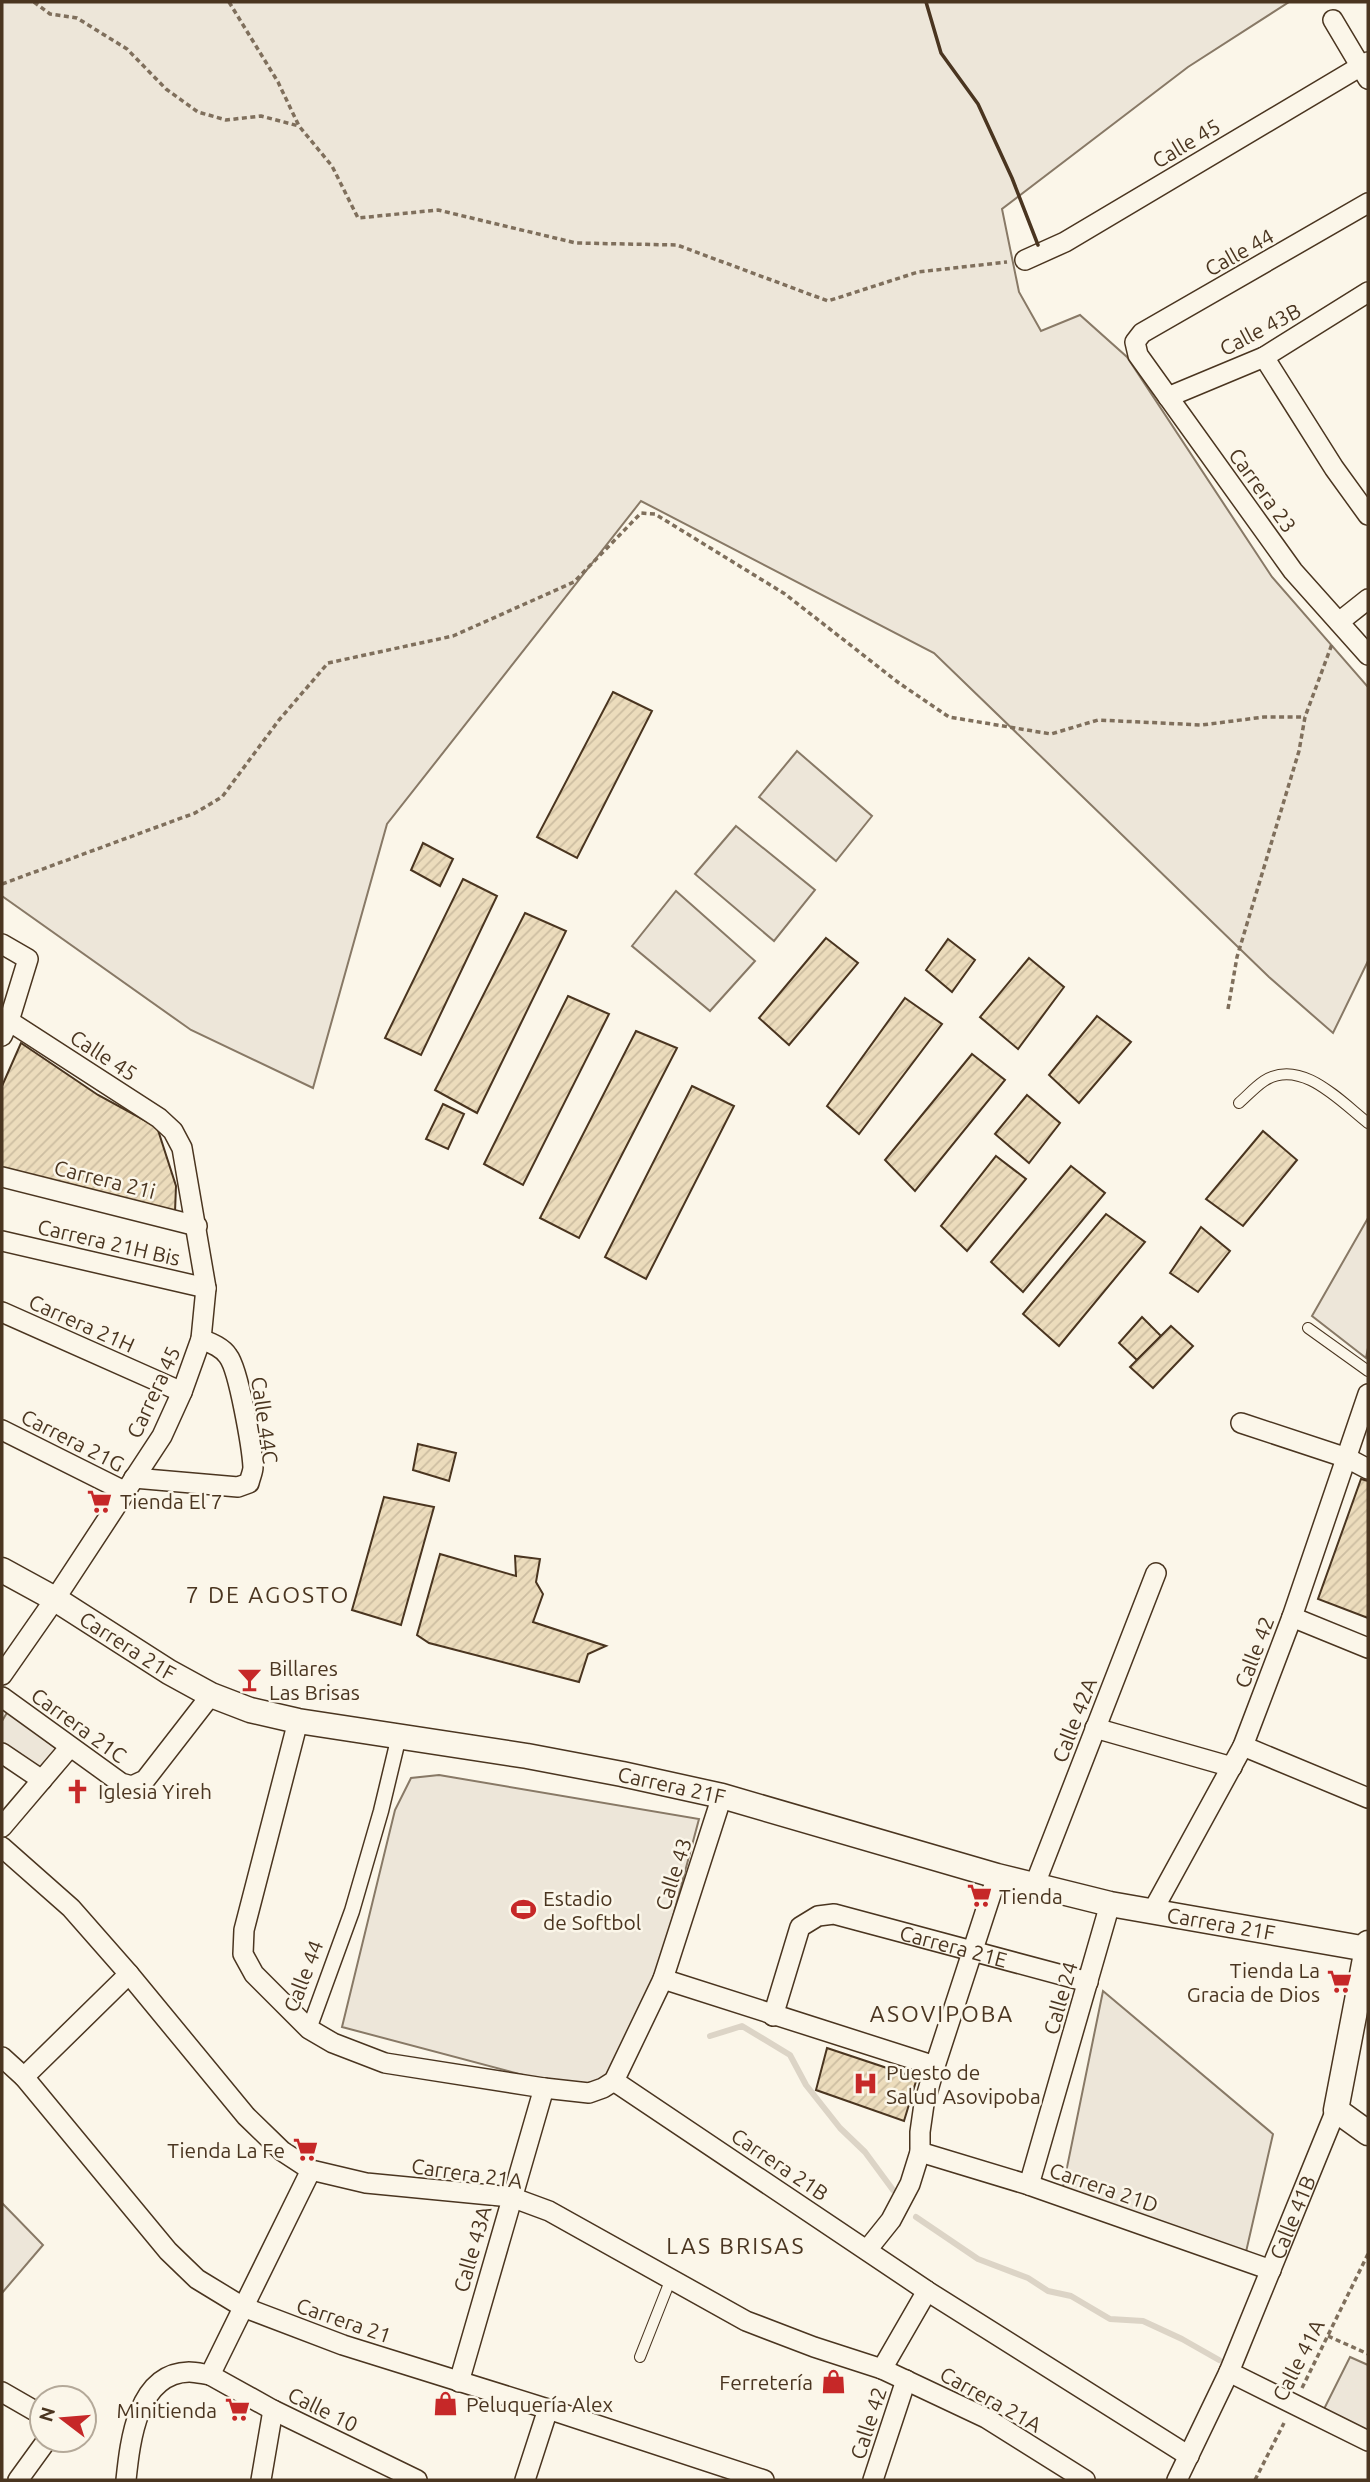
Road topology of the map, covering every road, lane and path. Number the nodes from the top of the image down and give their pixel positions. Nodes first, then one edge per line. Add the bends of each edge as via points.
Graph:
1 (34, 2) edge
2 (229, 2) edge
3 (1333, 20) dead end
4 (1366, 69) edge
5 (299, 126) junction
6 (1368, 204) edge
7 (1026, 260) joint
8 (1368, 292) edge
9 (1135, 342) joint
10 (1264, 358) junction
11 (1168, 397) junction
12 (1368, 514) edge
13 (1368, 599) edge
14 (1339, 622) junction
15 (1368, 655) edge
16 (1305, 717) junction
17 (2, 884) edge
18 (2, 944) edge
19 (1228, 1009) dead end
20 (5, 1028) edge
21 (1239, 1103) dead end
22 (1368, 1123) edge
23 (173, 1131) joint
24 (2, 1177) edge
25 (197, 1226) junction
26 (2, 1241) edge
27 (206, 1288) junction
28 (2, 1312) edge
29 (1308, 1328) dead end
30 (201, 1339) junction
31 (1368, 1371) edge
32 (182, 1392) junction
33 (1368, 1394) edge
34 (1241, 1423) dead end
35 (2, 1430) edge
36 (1347, 1458) junction
37 (1368, 1459) edge
38 (1368, 1469) edge
39 (129, 1485) junction
40 (2, 1570) edge
41 (1156, 1573) dead end
42 (55, 1599) junction
43 (1292, 1617) junction
44 (1368, 1648) edge
45 (2, 1675) edge
46 (211, 1695) junction
47 (2, 1696) edge
48 (298, 1721) junction
49 (1096, 1728) junction
50 (399, 1736) junction
51 (70, 1746) junction
52 (1243, 1746) junction
53 (2, 1753) edge
54 (1232, 1767) junction
55 (42, 1780) junction
56 (722, 1796) junction
57 (1368, 1798) edge
58 (2, 1827) edge
59 (2, 1847) edge
60 (997, 1876) junction
61 (1035, 1884) junction
62 (1110, 1904) junction
63 (1152, 1912) junction
64 (1368, 1946) edge
65 (973, 1952) junction
66 (130, 1974) junction
67 (663, 1979) junction
68 (1088, 1982) junction
69 (773, 2016) junction
70 (309, 2029) junction
71 (2, 2057) edge
72 (935, 2066) junction
73 (24, 2077) junction
74 (614, 2081) junction
75 (544, 2088) junction
76 (1336, 2110) junction
77 (1368, 2133) edge
78 (920, 2152) junction
79 (310, 2170) junction
80 (1030, 2185) junction
81 (510, 2197) junction
82 (867, 2250) junction
83 (1368, 2254) edge
84 (1271, 2270) junction
85 (670, 2281) junction
86 (927, 2291) junction
87 (243, 2307) junction
88 (1328, 2336) junction
89 (1368, 2354) edge
90 (640, 2357) dead end
91 (882, 2369) junction
92 (1229, 2372) junction
93 (210, 2375) junction
94 (906, 2380) junction
95 (459, 2382) junction
96 (2, 2392) edge
97 (1294, 2404) junction
98 (28, 2407) edge
99 (548, 2409) junction
100 (273, 2410) junction
101 (1368, 2441) edge
102 (37, 2454) edge
103 (1189, 2456) junction
104 (381, 2472) edge
105 (18, 2480) edge
106 (126, 2480) edge
107 (261, 2480) edge
108 (417, 2480) edge
109 (524, 2480) edge
110 (764, 2480) edge
111 (873, 2480) edge
112 (1085, 2480) edge
113 (1177, 2480) edge
114 (1255, 2480) edge

1 - 5 path via 50,14 77,18 127,49 166,89 198,112 226,120 261,116
2 - 5 path
3 - 4 street
4 - 7 street, Calle 45
5 - 7 path via 332,166 358,218 438,210 576,243 677,245 828,301 918,272
6 - 9 street, Calle 44 via 1142,333
8 - 10 street, Calle 43B
9 - 11 street, Carrera 23 via 1138,355
10 - 11 street, Calle 43B
10 - 12 street
11 - 14 street, Carrera 23 via 1293,571
13 - 14 street
14 - 15 street, Carrera 23
14 - 16 path
16 - 17 path via 1202,725 1097,720 1051,734 949,717 785,594 654,514 641,513 574,582 453,636 328,663 222,797 195,813
16 - 19 path via 1237,957
18 - 20 street, Calle 45 via 28,958
20 - 23 street, Calle 45 via 159,1118
21 - 22 lane via 1263,1081 1293,1074 1310,1079
23 - 25 street, Carrera 45 via 182,1148
24 - 25 street, Carrera 21i
25 - 27 street, Carrera 45
26 - 27 street, Carrera 21H Bis
27 - 30 street, Carrera 45
28 - 32 street, Carrera 21H
29 - 31 lane
30 - 32 street, Carrera 45
30 - 39 street, Calle 44C via 219,1347 234,1366 253,1469 249,1483 238,1487
32 - 39 street, Carrera 45 via 162,1436
33 - 36 street, Calle 42
34 - 36 street
35 - 39 street, Carrera 21G
36 - 37 street
36 - 38 street
36 - 43 street, Calle 42
39 - 42 street, Carrera 45
40 - 42 street, Carrera 21F
41 - 49 street, Calle 42A
42 - 45 street, Carrera 45
42 - 46 street, Carrera 21F
43 - 44 street
43 - 52 street, Calle 42
46 - 48 street, Carrera 21F
46 - 51 street, Carrera 21C via 145,1780 132,1786
47 - 51 street, Carrera 21C
48 - 50 street, Carrera 21F
48 - 70 street, Calle 44 via 244,1930 243,1954 254,1974
49 - 54 street
49 - 61 street, Calle 42A
50 - 56 street, Carrera 21F via 554,1761
50 - 70 street, Calle 44 via 352,1911
51 - 55 street
52 - 54 street, Calle 42
52 - 57 street
53 - 55 street
54 - 63 street, Calle 42
55 - 58 street
56 - 60 street, Carrera 21F
56 - 67 street, Calle 43
59 - 66 street, Carrera 21A via 71,1908
60 - 61 street, Carrera 21F
60 - 65 street
61 - 62 street, Carrera 21F
62 - 63 street, Carrera 21F
62 - 68 street, Calle 24
63 - 64 street, Carrera 21F
64 - 76 street, Calle 41B
65 - 68 street, Carrera 21E
65 - 69 street, Carrera 21E via 834,1914 818,1916 800,1927
65 - 72 street
66 - 73 street
66 - 79 street, Carrera 21A via 246,2116 282,2151
67 - 69 street
67 - 74 street, Calle 43
68 - 80 street, Calle 24
69 - 72 street
70 - 75 street via 385,2063
71 - 73 street, Carrera 21
72 - 78 street via 924,2104
73 - 87 street, Carrera 21 via 168,2251 197,2278
74 - 75 street via 589,2093
74 - 82 street, Carrera 21B
75 - 81 street, Calle 43A
76 - 77 street
76 - 84 street, Calle 41B
78 - 80 street, Carrera 21D
78 - 82 street via 891,2220
79 - 81 street, Carrera 21A via 366,2183
79 - 87 street
80 - 84 street, Carrera 21D
81 - 85 street, Carrera 21A via 549,2211
81 - 95 street, Calle 43A
82 - 86 street, Carrera 21B
83 - 88 path, Calle 41A
84 - 92 street, Calle 41B
85 - 90 lane
85 - 91 street, Carrera 21A via 746,2321
86 - 91 street
86 - 103 street, Carrera 21B
87 - 93 street
87 - 95 street, Carrera 21
88 - 89 path
88 - 97 path, Calle 41A
91 - 94 street, Carrera 21A
92 - 97 street
92 - 103 street, Calle 41B
93 - 100 street, Calle 10
93 - 106 street via 188,2372 153,2388 139,2411
94 - 111 street, Calle 42
94 - 112 street, Carrera 21A via 986,2418
95 - 99 street, Carrera 21
96 - 98 street
97 - 101 street
97 - 114 path, Calle 41A
99 - 109 street
99 - 110 street, Carrera 21
100 - 104 street, Calle 10
100 - 107 street
102 - 105 street
103 - 113 street, Calle 41B
104 - 108 street, Calle 10

